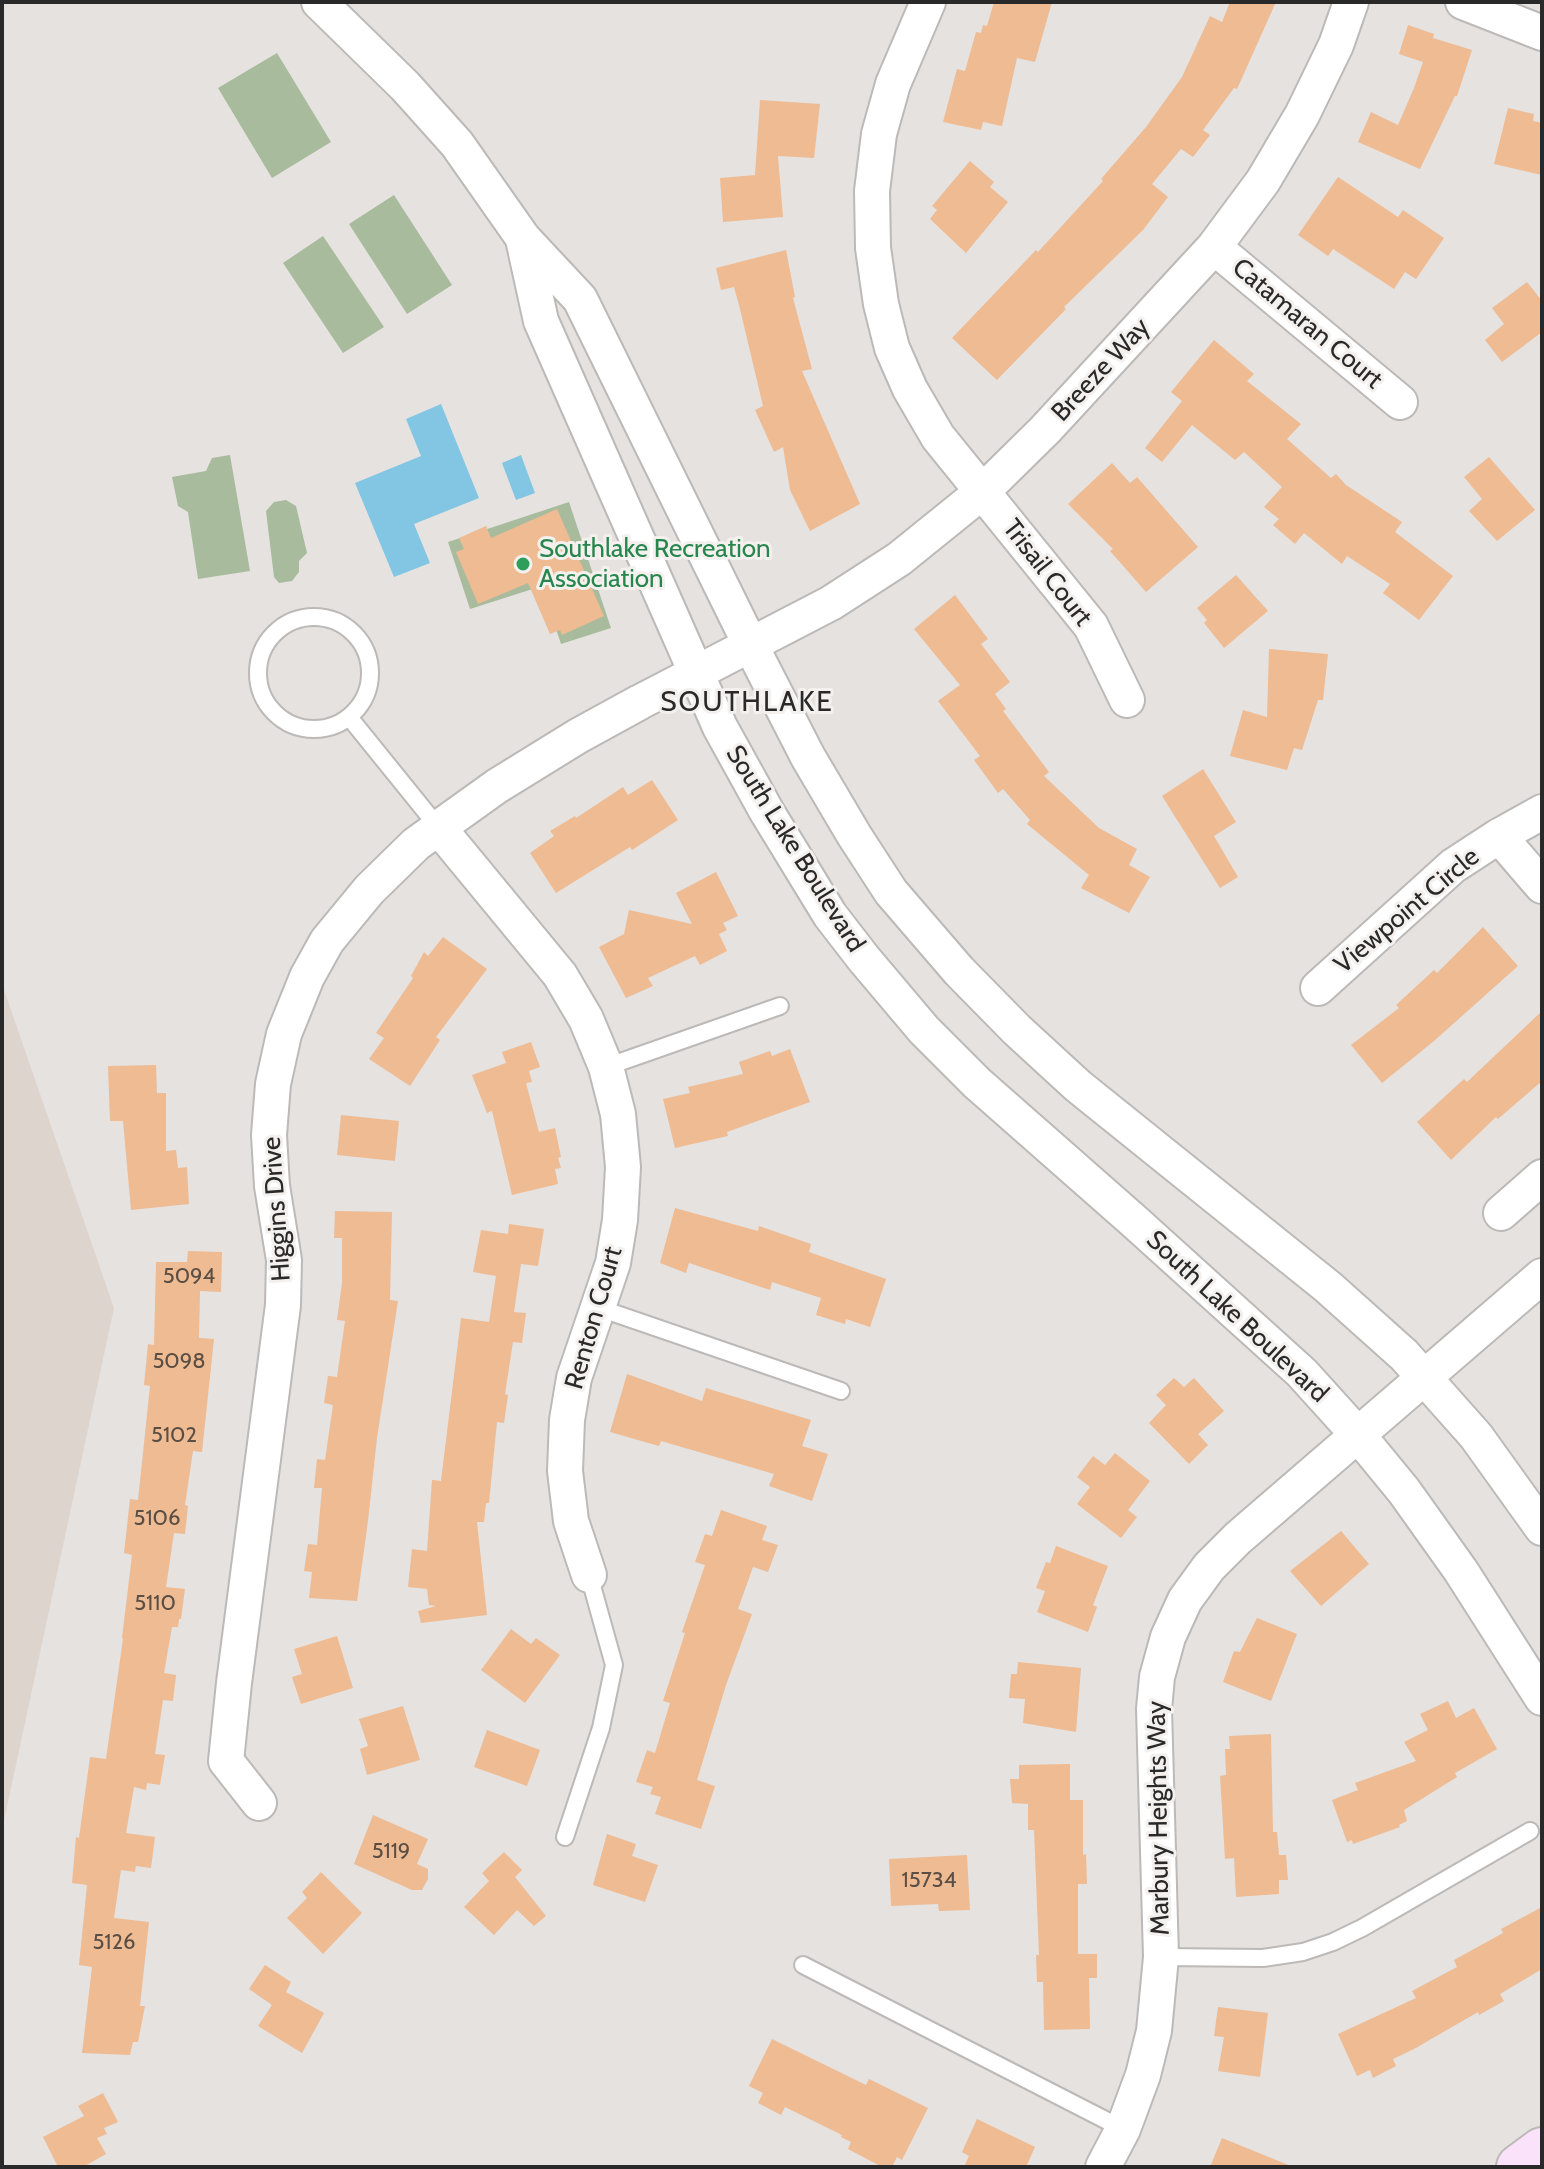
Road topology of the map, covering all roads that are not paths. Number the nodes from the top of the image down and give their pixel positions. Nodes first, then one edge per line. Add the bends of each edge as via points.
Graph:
1 (319, 2) edge
2 (928, 2) edge
3 (1351, 2) edge
4 (1463, 2) edge
5 (1542, 33) edge
6 (523, 238) junction
7 (1214, 247) junction
8 (1400, 402) dead end
9 (982, 492) junction
10 (751, 646) junction
11 (697, 672) junction
12 (1127, 700) dead end
13 (349, 717) junction
14 (1542, 812) edge
15 (438, 827) junction
16 (1499, 836) junction
17 (1542, 886) edge
18 (1318, 988) dead end
19 (780, 1006) dead end
20 (606, 1067) junction
21 (1542, 1177) edge
22 (1501, 1213) dead end
23 (1542, 1276) edge
24 (599, 1308) junction
25 (1425, 1378) junction
26 (841, 1391) dead end
27 (1358, 1435) junction
28 (1542, 1528) edge
29 (589, 1575) joint
30 (1542, 1698) edge
31 (259, 1803) dead end
32 (1530, 1831) dead end
33 (565, 1837) dead end
34 (1161, 1957) junction
35 (803, 1965) dead end
36 (1123, 2129) junction
37 (1542, 2150) edge
38 (1103, 2167) edge
39 (1519, 2167) edge

1 - 6 street via 457,144
2 - 9 street, Trisail Court via 893,84 879,134 873,248 892,348 910,389 938,437
3 - 7 street, Breeze Way via 1302,115 1263,181
4 - 5 street
6 - 10 street via 580,299
6 - 11 street, South Lake Boulevard via 541,321
7 - 8 street, Catamaran Court
7 - 9 street, Breeze Way
9 - 10 street, Breeze Way via 899,559
9 - 12 street, Trisail Court via 1091,626
10 - 11 street, Higgins Drive
10 - 25 street via 854,835 891,892 959,971 1078,1086 1328,1287
11 - 15 street, Higgins Drive via 578,736
11 - 27 street, South Lake Boulevard via 720,727 830,915 924,1030 1302,1373
13 - 13 lane via 369,684 363,644 333,620 316,616 287,623 262,650 257,672 262,696 276,714 297,727 319,729
13 - 15 lane
14 - 16 street, Viewpoint Circle
15 - 20 street, Renton Court via 560,975
15 - 31 street, Higgins Drive via 369,890 327,941 284,1034 273,1084 269,1135 284,1260 283,1305 226,1761
16 - 17 street, Viewpoint Circle
16 - 18 street, Viewpoint Circle via 1453,866
19 - 20 lane
20 - 24 street, Renton Court via 623,1167 613,1263
21 - 22 street
23 - 25 street
24 - 26 lane
24 - 29 street, Renton Court via 574,1378 565,1471 571,1521
25 - 27 street, Marbury Heights Way
25 - 28 street via 1476,1436
27 - 30 street, South Lake Boulevard via 1461,1571
27 - 34 street, Marbury Heights Way via 1209,1567 1185,1600 1168,1637 1154,1709
29 - 33 lane via 614,1665 601,1728
32 - 34 lane via 1333,1942 1263,1958
34 - 36 street, Marbury Heights Way via 1154,2031
35 - 36 lane
36 - 38 street, Marbury Heights Way
37 - 39 street

